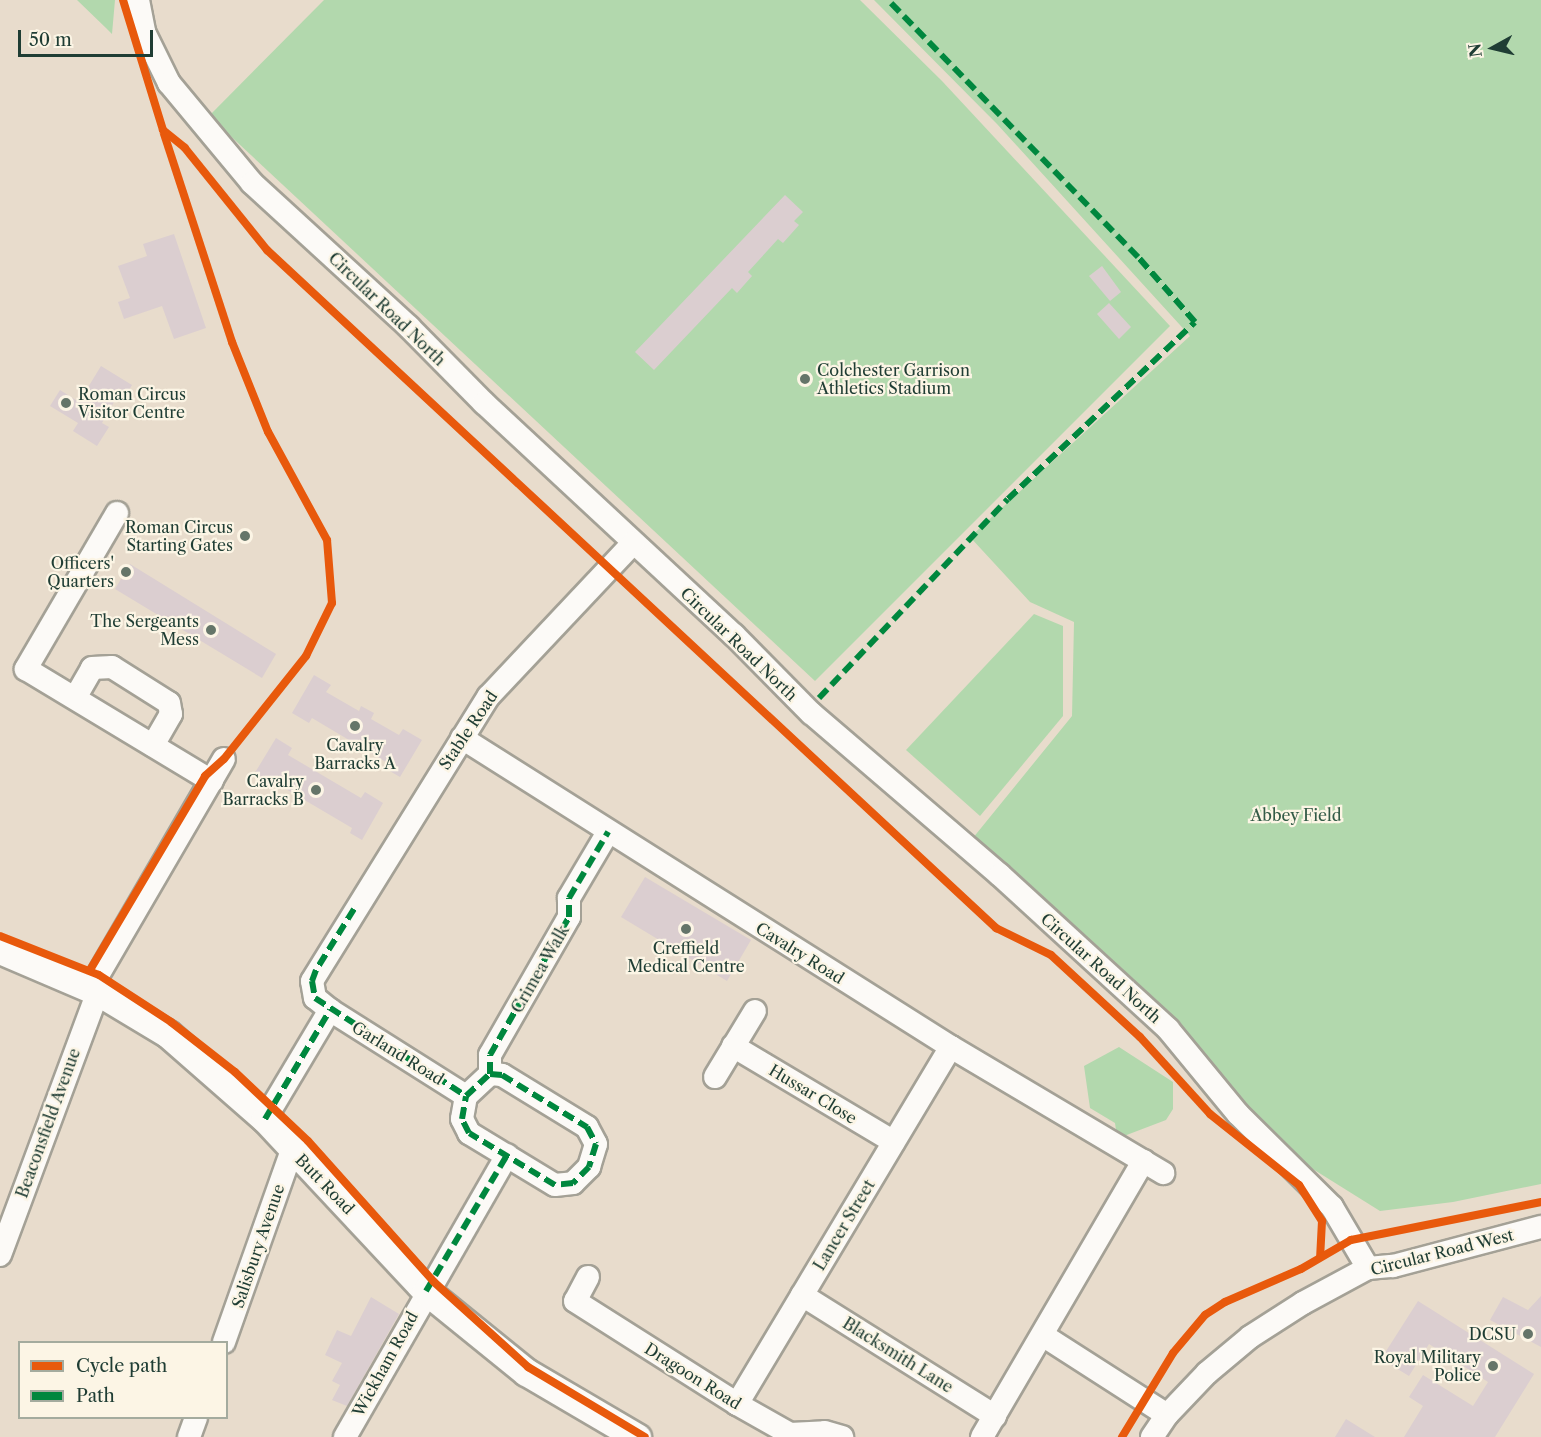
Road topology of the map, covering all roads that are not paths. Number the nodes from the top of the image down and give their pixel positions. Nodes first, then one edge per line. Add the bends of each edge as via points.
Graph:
1 (138, 0) edge
2 (117, 513) dead end
3 (633, 543) junction
4 (75, 698) junction
5 (462, 738) junction
6 (153, 745) junction
7 (224, 759) dead end
8 (212, 781) junction
9 (608, 832) junction
10 (354, 909) joint
11 (0, 950) edge
12 (94, 991) junction
13 (330, 1010) junction
14 (755, 1011) dead end
15 (733, 1046) junction
16 (951, 1047) junction
17 (490, 1074) junction
18 (715, 1077) dead end
19 (466, 1096) junction
20 (265, 1119) junction
21 (894, 1142) junction
22 (292, 1150) junction
23 (507, 1155) junction
24 (1143, 1161) junction
25 (1163, 1173) dead end
26 (1541, 1227) edge
27 (0, 1255) edge
28 (1368, 1268) junction
29 (588, 1277) dead end
30 (426, 1291) junction
31 (802, 1295) junction
32 (1044, 1336) junction
33 (224, 1341) edge
34 (737, 1404) junction
35 (1167, 1415) junction
36 (995, 1416) junction
37 (196, 1419) edge
38 (189, 1437) edge
39 (345, 1437) edge
40 (637, 1437) edge
41 (842, 1437) edge
42 (982, 1437) edge
43 (1152, 1437) edge

1 - 3 street, Circular Road North via 144,32 169,83 252,183 409,327 484,404
2 - 4 street via 26,669
3 - 5 street, Stable Road via 489,696
3 - 28 street, Circular Road North via 811,713 1000,875 1168,1029 1238,1114 1332,1207
4 - 6 street
4 - 6 street via 92,668 102,664 148,688 166,699 171,709
5 - 9 street, Cavalry Road
5 - 10 street, Stable Road
6 - 8 street
7 - 8 street, Beaconsfield Avenue
8 - 12 street, Beaconsfield Avenue
9 - 16 street, Cavalry Road
9 - 17 street, Crimea Walk via 569,898 569,917 490,1055
10 - 13 street, Garland Road via 312,981 315,998
11 - 12 main road, Butt Road
12 - 20 main road, Butt Road via 168,1034
12 - 27 street, Beaconsfield Avenue
13 - 19 street, Garland Road
13 - 20 street
14 - 15 street
15 - 18 street
15 - 21 street, Hussar Close
16 - 21 street, Lancer Street
16 - 24 street, Cavalry Road
17 - 19 street
17 - 23 street via 502,1075 587,1127 596,1144 589,1167 573,1184 555,1185
19 - 23 street via 462,1119 469,1133
20 - 22 main road, Butt Road
21 - 31 street, Lancer Street
22 - 30 main road, Butt Road
22 - 33 street, Salisbury Avenue
23 - 30 street
24 - 25 street, Cavalry Road
24 - 32 street
26 - 28 street, Circular Road West via 1393,1266
28 - 35 street, Circular Road West via 1250,1337 1207,1373
29 - 34 street, Dragoon Road via 575,1301
30 - 39 street, Wickham Road
30 - 40 main road, Butt Road via 526,1372
31 - 34 street, Lancer Street
31 - 36 street, Blacksmith Lane
32 - 35 street
32 - 36 street
34 - 41 street, Dragoon Road via 790,1434 825,1432
35 - 43 street, Circular Road West
36 - 42 street
37 - 38 street

